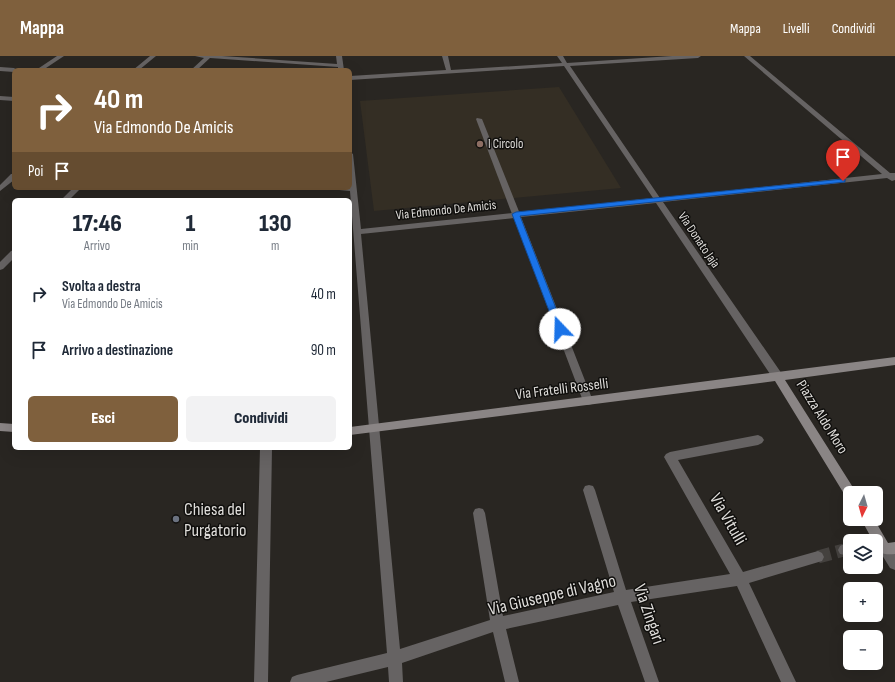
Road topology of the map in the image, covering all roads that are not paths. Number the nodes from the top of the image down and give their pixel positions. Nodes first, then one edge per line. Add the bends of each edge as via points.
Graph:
1 (61, 56) edge
2 (153, 56) edge
3 (198, 56) edge
4 (209, 56) edge
5 (339, 56) edge
6 (445, 56) edge
7 (560, 56) edge
8 (698, 56) edge
9 (747, 56) edge
10 (566, 65) junction
11 (42, 68) edge
12 (138, 68) edge
13 (196, 68) edge
14 (341, 68) edge
15 (0, 69) edge
16 (12, 70) edge
17 (449, 72) junction
18 (352, 78) edge
19 (0, 98) edge
20 (12, 99) edge
21 (479, 119) dead end
22 (352, 172) edge
23 (12, 178) edge
24 (893, 178) edge
25 (0, 189) edge
26 (354, 189) joint
27 (75, 190) edge
28 (67, 198) edge
29 (658, 200) junction
30 (516, 214) junction
31 (358, 232) junction
32 (12, 257) edge
33 (0, 267) edge
34 (895, 360) edge
35 (778, 377) junction
36 (588, 401) junction
37 (0, 427) edge
38 (375, 427) junction
39 (12, 428) edge
40 (352, 431) edge
41 (758, 440) dead end
42 (266, 450) edge
43 (846, 486) edge
44 (589, 490) dead end
45 (479, 512) dead end
46 (870, 526) edge
47 (885, 549) edge
48 (818, 557) tunnel mouth
49 (895, 564) edge
50 (740, 579) junction
51 (622, 598) junction
52 (498, 624) junction
53 (394, 658) junction
54 (260, 682) edge
55 (297, 682) edge
56 (396, 682) edge
57 (512, 682) edge
58 (652, 682) edge
59 (789, 682) edge

1 - 11 street
2 - 12 street
3 - 4 street
4 - 13 street
4 - 14 street
5 - 14 street
6 - 17 street
7 - 10 street, Via Donato Jaja
8 - 10 street
9 - 24 street
10 - 17 street
10 - 29 street, Via Donato Jaja
15 - 16 street
17 - 18 street
19 - 20 street
21 - 30 street
22 - 26 street
23 - 25 street
24 - 29 street, Via Edmondo De Amicis
26 - 31 street
27 - 28 street
29 - 30 street, Via Edmondo De Amicis
29 - 35 street, Via Donato Jaja
30 - 31 street, Via Edmondo De Amicis
30 - 36 street
31 - 38 street
32 - 33 street
34 - 35 street, Piazza Aldo Moro
35 - 36 street, Via Fratelli Rosselli
35 - 43 street, Piazza Aldo Moro
36 - 38 street, Via Fratelli Rosselli
37 - 39 street
38 - 40 street, Via Fratelli Rosselli
38 - 53 street
41 - 50 street, Via Vitulli via 670,457
42 - 54 street
44 - 51 street, Via Zingari
45 - 52 street
46 - 47 street
47 - 49 street
48 - 50 street, Via Giuseppe di Vagno
50 - 51 street, Via Giuseppe di Vagno
50 - 59 street, Via Vitulli
51 - 52 street, Via Giuseppe di Vagno
51 - 58 street, Via Zingari
52 - 53 street, Via Giuseppe di Vagno
52 - 57 street
53 - 55 street, Via Giuseppe di Vagno
53 - 56 street

